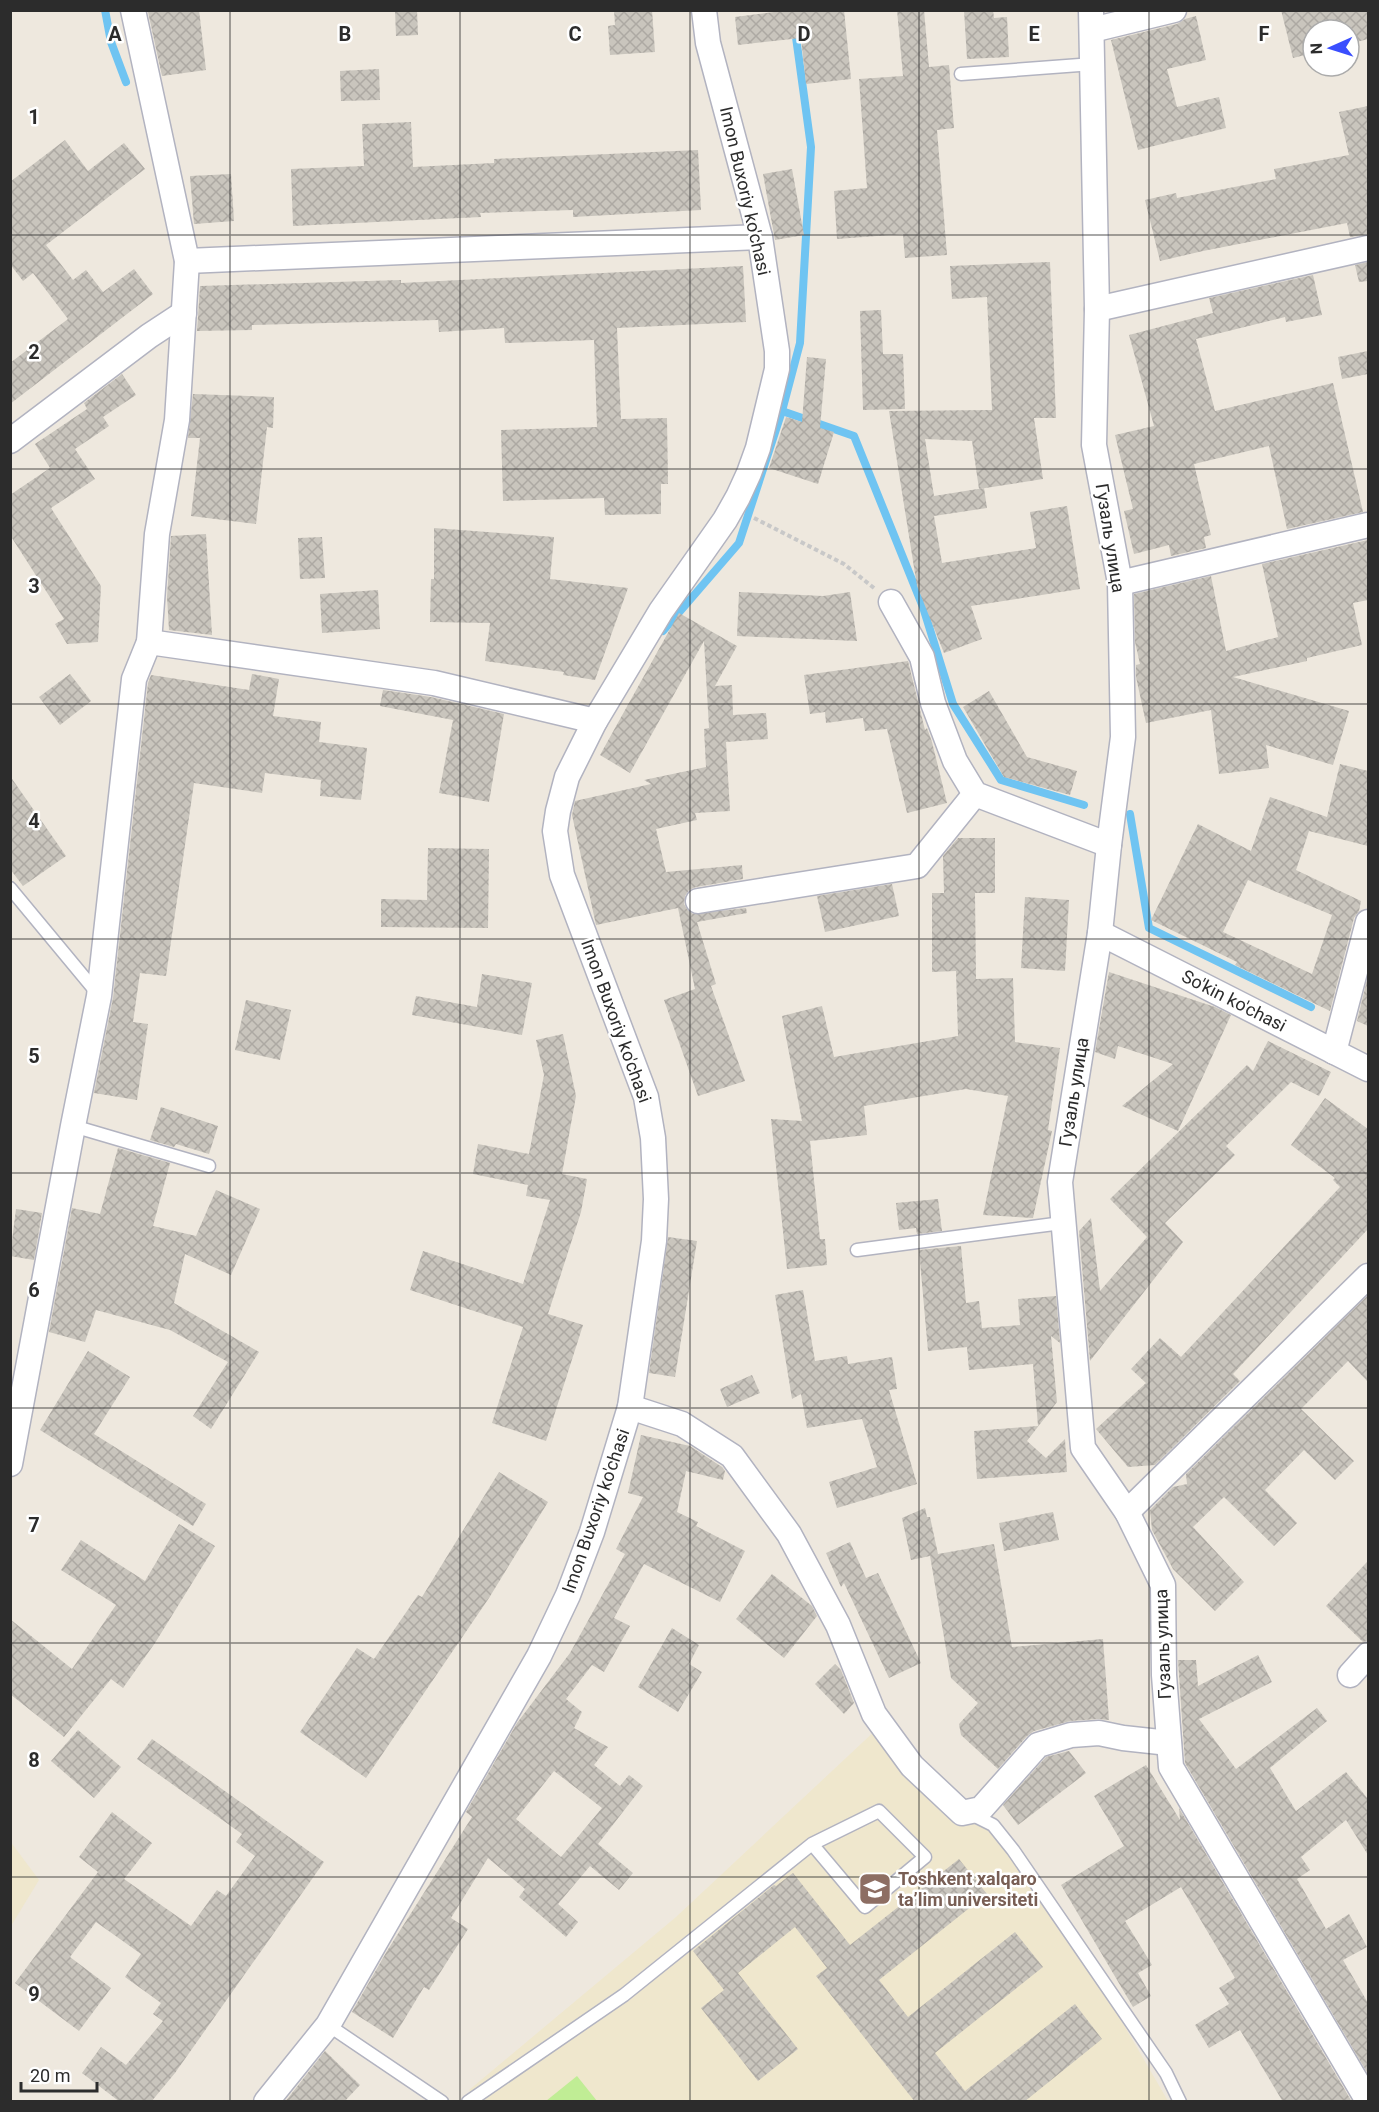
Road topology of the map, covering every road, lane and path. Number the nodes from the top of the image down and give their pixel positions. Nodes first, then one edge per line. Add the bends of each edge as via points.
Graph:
1 (133, 10) edge
2 (704, 10) edge
3 (1174, 10) edge
4 (1091, 20) edge
5 (1093, 64) junction
6 (962, 74) dead end
7 (760, 237) junction
8 (1368, 248) edge
9 (187, 261) junction
10 (1097, 309) junction
11 (183, 313) junction
12 (10, 441) edge
13 (732, 506) junction
14 (1368, 525) edge
15 (1120, 583) junction
16 (891, 602) joint
17 (149, 642) junction
18 (596, 721) junction
19 (975, 794) junction
20 (1108, 845) junction
21 (10, 888) edge
22 (698, 901) dead end
23 (1368, 922) edge
24 (1100, 933) junction
25 (99, 996) junction
26 (1334, 1052) junction
27 (1368, 1069) edge
28 (73, 1126) junction
29 (210, 1166) dead end
30 (1062, 1223) junction
31 (857, 1250) dead end
32 (1368, 1276) edge
33 (630, 1407) junction
34 (10, 1464) edge
35 (1127, 1512) junction
36 (1368, 1655) edge
37 (1350, 1675) dead end
38 (1169, 1743) junction
39 (968, 1812) junction
40 (812, 1844) junction
41 (328, 2025) junction
42 (1368, 2101) edge
43 (266, 2102) edge
44 (442, 2102) edge
45 (468, 2102) edge
46 (1180, 2102) edge

1 - 9 street
2 - 7 street, Imon Buxoriy ko'chasi via 708,43
3 - 4 street
4 - 5 street, Гузаль улица
5 - 6 lane
5 - 10 street, Гузаль улица
7 - 9 street
7 - 13 street, Imon Buxoriy ko'chasi via 777,369 750,473
8 - 10 street
9 - 11 street
10 - 15 street, Гузаль улица via 1094,445
11 - 12 street
11 - 17 street via 177,420 157,534
13 - 16 path via 844,564
13 - 18 street, Imon Buxoriy ko'chasi via 661,611
14 - 15 street
15 - 20 street, Гузаль улица via 1123,737
16 - 19 street via 922,657 933,703 955,761
17 - 18 street via 434,683
17 - 25 street via 134,679
18 - 33 street, Imon Buxoriy ko'chasi via 567,777 555,831 562,875 640,1079 652,1127 656,1167 654,1241
19 - 20 street
19 - 22 street via 917,866
20 - 24 street, Гузаль улица
21 - 25 lane
23 - 26 street
24 - 26 street, So'kin ko'chasi
24 - 30 street, Гузаль улица via 1060,1182
25 - 28 street
26 - 27 street, So'kin ko'chasi
28 - 29 lane
28 - 34 street
30 - 31 lane
30 - 35 street, Гузаль улица via 1083,1448
32 - 35 street
33 - 39 street via 682,1424 732,1456 789,1534 838,1625 874,1714 912,1766 962,1813
33 - 41 street, Imon Buxoriy ko'chasi via 592,1532 539,1656
35 - 38 street, Гузаль улица via 1163,1586
36 - 37 street
38 - 39 street via 1099,1733 1071,1735 1038,1745 981,1809
38 - 42 street, Гузаль улица via 1171,1767
39 - 46 lane via 993,1826 1013,1850 1166,2073
40 - 40 lane via 879,1811 925,1857 865,1906
40 - 45 lane via 624,1995
41 - 43 street, Imon Buxoriy ko'chasi
41 - 44 lane

